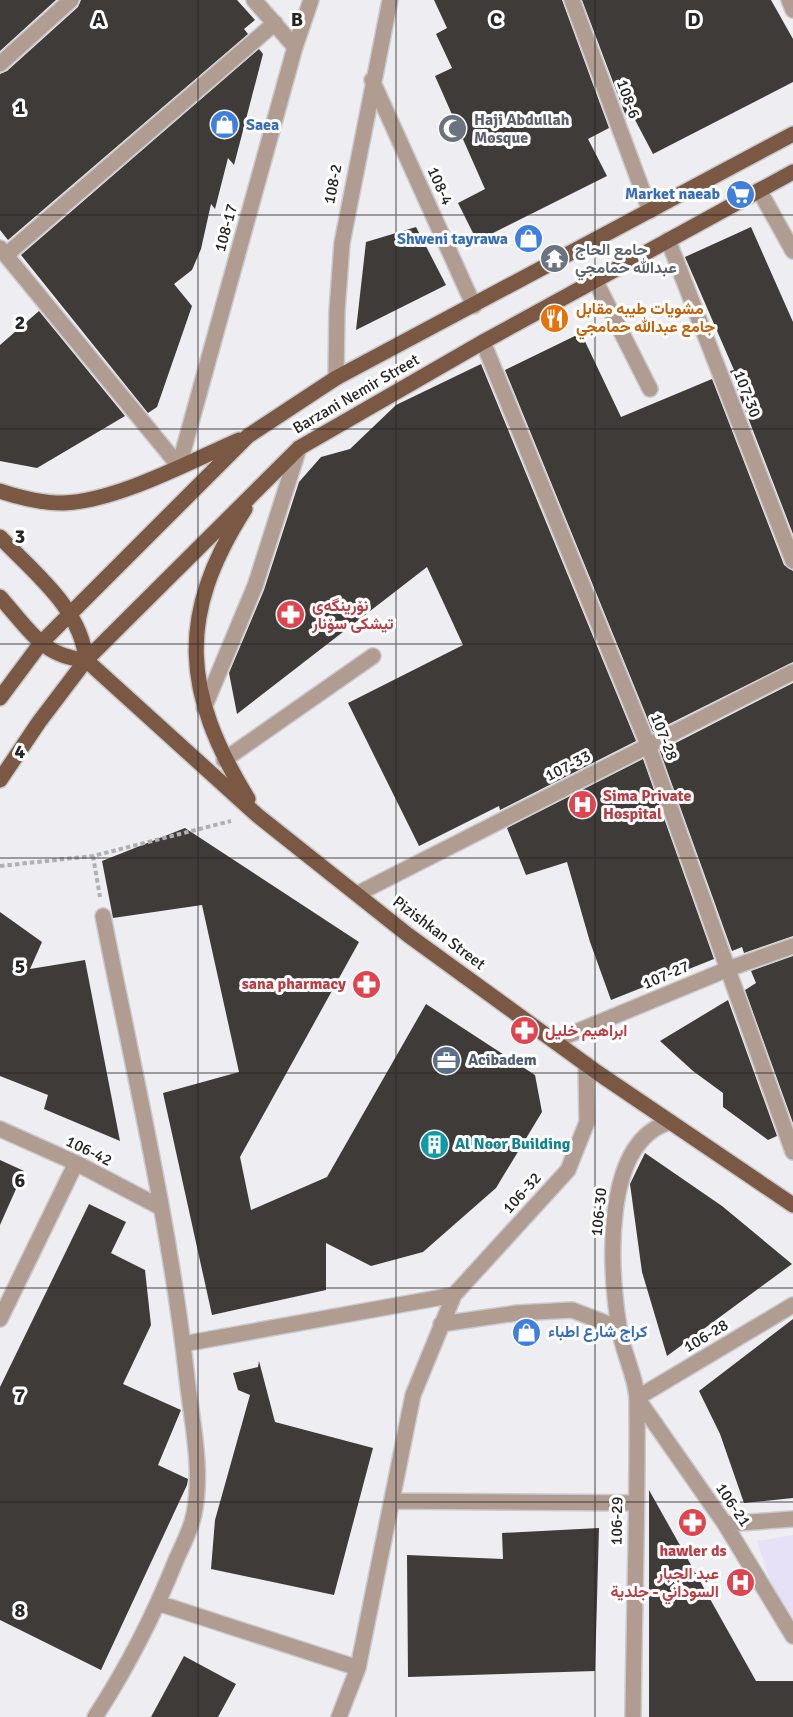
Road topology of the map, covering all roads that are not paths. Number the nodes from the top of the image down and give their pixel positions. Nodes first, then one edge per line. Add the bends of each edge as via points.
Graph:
1 (71, 0) edge
2 (254, 0) edge
3 (311, 0) edge
4 (390, 0) edge
5 (572, 0) edge
6 (789, 0) edge
7 (793, 10) edge
8 (275, 23) junction
9 (295, 47) junction
10 (0, 64) edge
11 (372, 80) junction
12 (793, 134) edge
13 (793, 172) edge
14 (759, 190) junction
15 (650, 210) junction
16 (668, 240) junction
17 (793, 251) edge
18 (3, 252) edge
19 (595, 280) junction
20 (474, 306) junction
21 (483, 342) junction
22 (336, 378) junction
23 (650, 389) dead end
24 (248, 436) junction
25 (299, 448) junction
26 (179, 466) junction
27 (262, 482) junction
28 (0, 491) edge
29 (0, 537) edge
30 (793, 561) edge
31 (0, 597) edge
32 (71, 612) junction
33 (41, 644) junction
34 (373, 656) dead end
35 (86, 660) junction
36 (793, 672) edge
37 (0, 698) edge
38 (204, 708) junction
39 (648, 745) junction
40 (224, 760) junction
41 (0, 780) edge
42 (257, 815) junction
43 (359, 893) junction
44 (103, 916) road end
45 (793, 946) edge
46 (728, 969) junction
47 (554, 1041) junction
48 (586, 1064) junction
49 (670, 1122) junction
50 (0, 1130) edge
51 (793, 1152) edge
52 (76, 1163) junction
53 (793, 1205) edge
54 (160, 1207) junction
55 (454, 1295) junction
56 (793, 1305) edge
57 (0, 1319) edge
58 (441, 1324) junction
59 (619, 1328) junction
60 (183, 1344) junction
61 (637, 1398) junction
62 (392, 1502) junction
63 (636, 1503) junction
64 (793, 1519) edge
65 (725, 1524) junction
66 (158, 1603) junction
67 (793, 1636) edge
68 (358, 1668) junction
69 (95, 1717) edge
70 (339, 1717) edge
71 (633, 1717) edge

1 - 10 street
2 - 8 street
3 - 9 street, 108-17
4 - 11 street, 108-2
5 - 15 street, 108-6
6 - 7 street
8 - 9 street
8 - 18 street
9 - 26 street, 108-17
11 - 20 street, 108-4
11 - 22 street, 108-2 via 342,243
12 - 15 main road, Barzani Nemir Street
13 - 14 main road, Barzani Nemir Street
14 - 16 main road, Barzani Nemir Street
14 - 17 street
15 - 20 main road, Barzani Nemir Street
16 - 19 main road, Barzani Nemir Street
16 - 30 street, 107-30
18 - 26 street
19 - 21 main road, Barzani Nemir Street
19 - 23 street
20 - 22 main road, Barzani Nemir Street
21 - 25 main road, Barzani Nemir Street
21 - 39 street, 107-28
22 - 24 main road, Barzani Nemir Street
24 - 26 main road
24 - 32 main road, Barzani Nemir Street
25 - 27 main road, Barzani Nemir Street
25 - 38 street via 255,586
26 - 28 main road via 100,497 63,503 30,501
27 - 35 main road, Barzani Nemir Street
27 - 38 main road via 229,534 205,586 196,657
29 - 32 main road
31 - 33 main road
32 - 33 main road, Barzani Nemir Street
32 - 35 main road via 81,631
33 - 35 main road via 58,656
33 - 37 main road, Barzani Nemir Street
34 - 40 street
35 - 41 main road, Barzani Nemir Street
35 - 42 main road, Pizishkan Street
36 - 39 street, 107-33
38 - 40 main road
39 - 43 street, 107-33
39 - 46 street, 107-28
40 - 42 main road
42 - 43 main road, Pizishkan Street
43 - 47 main road, Pizishkan Street via 408,935
44 - 54 street
45 - 46 street, 107-27
46 - 47 street, 107-27
46 - 51 street, 107-28
47 - 48 main road, Pizishkan Street
48 - 49 main road, Pizishkan Street
48 - 55 street, 106-32 via 587,1122 568,1170
49 - 53 main road, Pizishkan Street
49 - 59 street, 106-30 via 656,1126 641,1139 630,1153 621,1179 613,1254
50 - 52 street, 106-42
52 - 54 street, 106-42
52 - 57 street
54 - 60 street
55 - 58 street, 106-32
55 - 60 street
56 - 61 street, 106-28
58 - 59 street via 572,1310
58 - 62 street, 106-32 via 413,1395
59 - 61 street, 106-29
60 - 66 street via 197,1497 193,1517
61 - 63 street, 106-29
61 - 65 street, 106-21
62 - 63 street
62 - 68 street, 106-32
63 - 71 street, 106-29
64 - 65 street
65 - 67 street, 106-21
66 - 68 street
66 - 69 street
68 - 70 street, 106-32

